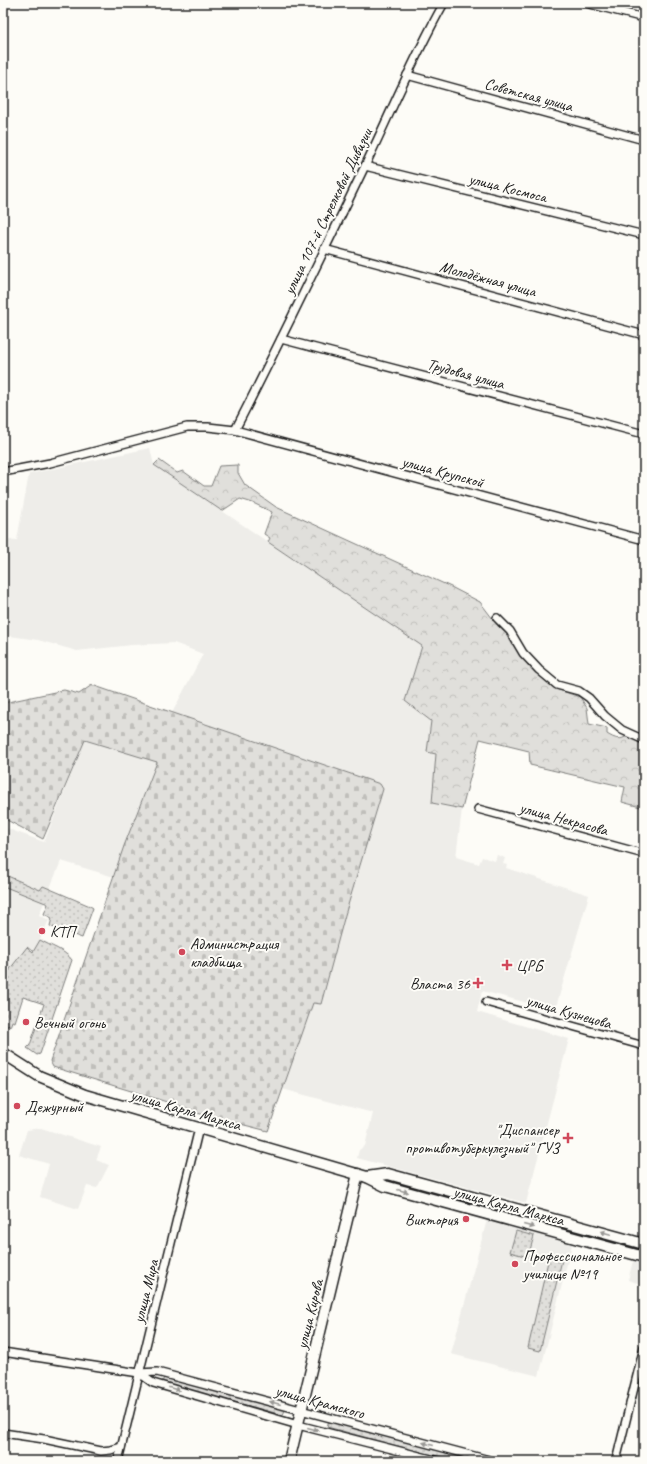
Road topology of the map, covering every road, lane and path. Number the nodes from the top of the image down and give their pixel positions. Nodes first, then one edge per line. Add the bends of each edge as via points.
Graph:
1 (444, 3) edge
2 (586, 3) edge
3 (644, 18) edge
4 (407, 75) junction
5 (644, 140) edge
6 (365, 166) junction
7 (644, 235) edge
8 (324, 249) junction
9 (644, 335) edge
10 (281, 339) junction
11 (235, 430) junction
12 (644, 434) edge
13 (3, 472) edge
14 (644, 540) edge
15 (497, 618) dead end
16 (644, 740) edge
17 (478, 809) dead end
18 (644, 854) edge
19 (486, 1002) dead end
20 (644, 1046) edge
21 (3, 1053) edge
22 (199, 1128) junction
23 (363, 1176) junction
24 (644, 1244) edge
25 (644, 1257) edge
26 (644, 1347) edge
27 (3, 1352) edge
28 (139, 1373) junction
29 (301, 1410) junction
30 (298, 1425) junction
31 (3, 1433) edge
32 (121, 1447) junction
33 (118, 1461) edge
34 (289, 1461) edge
35 (439, 1461) edge
36 (493, 1461) edge
37 (616, 1461) edge

1 - 4 street, улица 107-й Стрелковой Дивизии
2 - 3 street
4 - 5 street, Советская улица
4 - 6 street, улица 107-й Стрелковой Дивизии
6 - 7 street, улица Космоса
6 - 8 street, улица 107-й Стрелковой Дивизии
8 - 9 street, Молодёжная улица
8 - 10 street, улица 107-й Стрелковой Дивизии
10 - 11 street, улица 107-й Стрелковой Дивизии
10 - 12 street, Трудовая улица
11 - 13 street, улица Крупской via 187,427
11 - 14 street, улица Крупской
15 - 16 street via 510,631 523,653 557,685 579,691 622,730
17 - 18 street, улица Некрасова
19 - 20 street, улица Кузнецова
21 - 22 main road, улица Карла Маркса via 39,1076 85,1095
22 - 23 main road, улица Карла Маркса
22 - 28 street, улица Мира
24 -> 23 main road, улица Карла Маркса via 388,1174
23 -> 25 main road, улица Карла Маркса via 385,1186
23 - 29 main road, улица Кирова
26 - 37 street
27 - 28 street, улица Крамского
29 -> 28 street, улица Крамского via 157,1372
28 -> 30 street, улица Крамского via 153,1383
28 - 32 street, улица Мира
29 - 30 main road, улица Кирова
36 -> 29 street, улица Крамского
30 - 34 main road, улица Кирова
30 -> 35 street, улица Крамского
31 - 32 street via 101,1451
32 - 33 street, улица Мира

